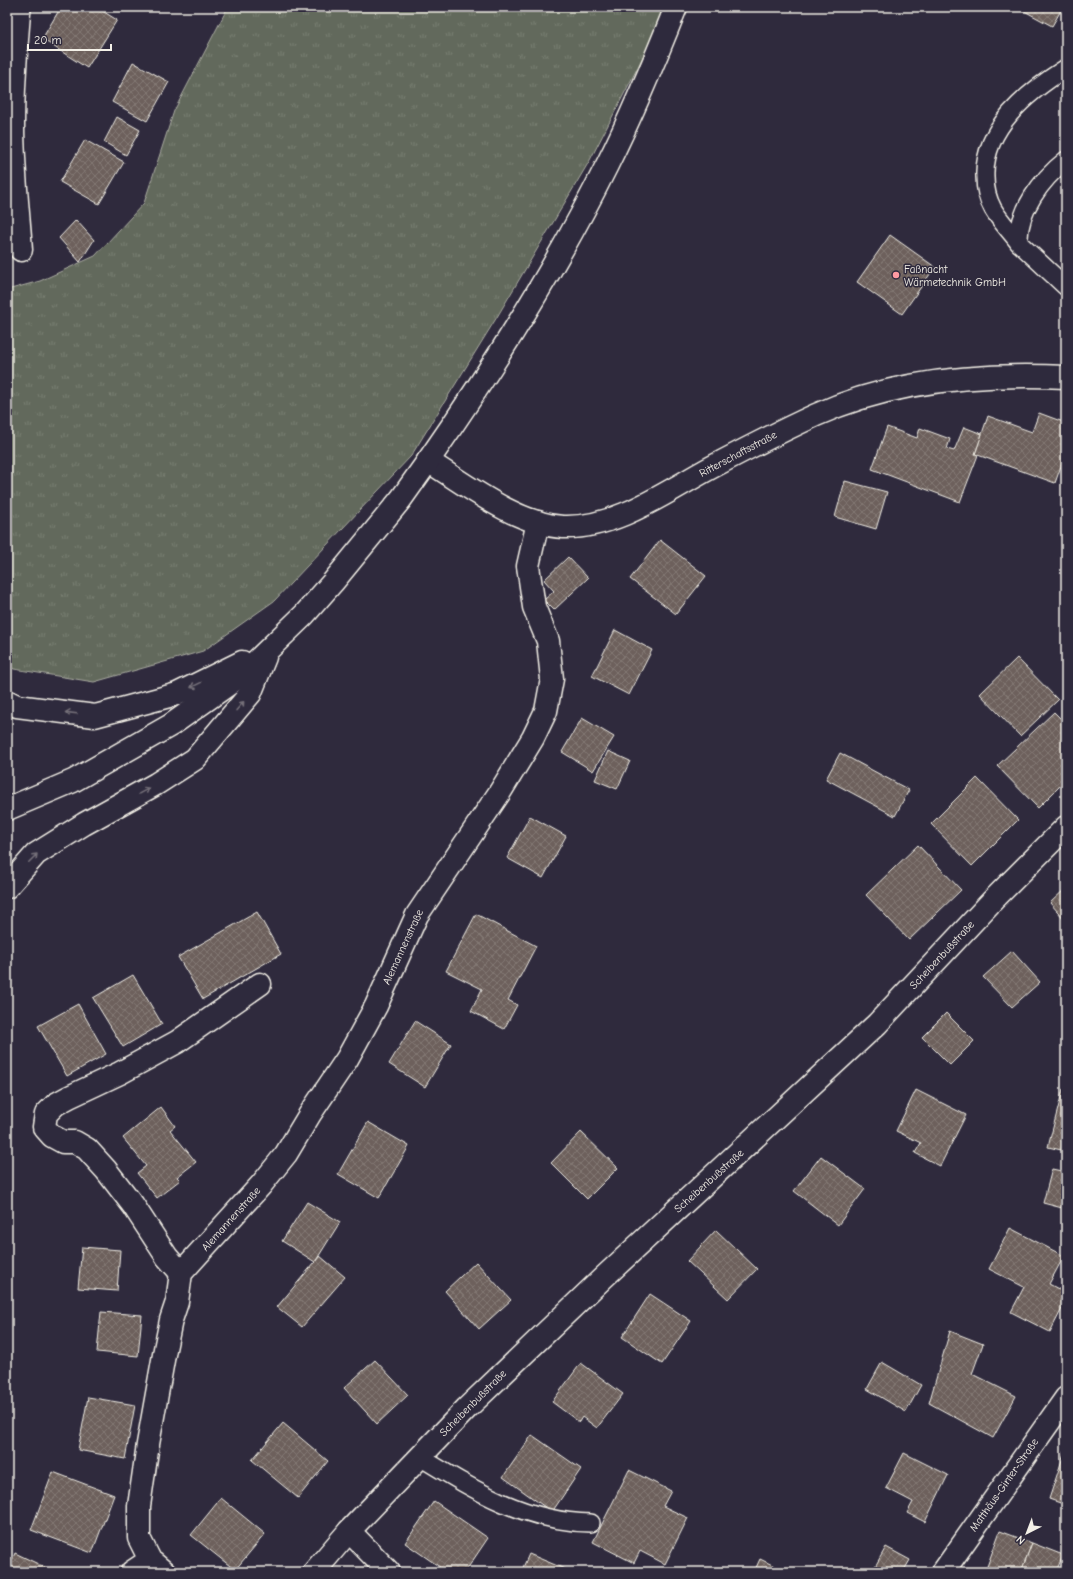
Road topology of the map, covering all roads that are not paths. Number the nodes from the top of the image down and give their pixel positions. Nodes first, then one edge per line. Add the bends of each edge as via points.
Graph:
1 (20, 7) edge
2 (676, 7) edge
3 (1066, 68) edge
4 (10, 92) edge
5 (1066, 160) edge
6 (1019, 243) junction
7 (21, 250) dead end
8 (1066, 287) edge
9 (1066, 377) edge
10 (428, 461) junction
11 (538, 522) junction
12 (269, 649) junction
13 (7, 701) edge
14 (7, 809) edge
15 (1066, 827) edge
16 (7, 887) edge
17 (260, 984) dead end
18 (181, 1274) junction
19 (1066, 1398) edge
20 (420, 1457) junction
21 (591, 1523) dead end
22 (349, 1531) junction
23 (157, 1566) edge
24 (132, 1572) edge
25 (314, 1572) edge
26 (389, 1572) edge
27 (943, 1572) edge

1 - 4 street
2 - 10 street via 613,152 555,264 503,349
3 - 6 lane via 1024,99 1007,117 990,144 984,165 985,188 993,209
4 - 7 street
5 - 6 lane via 1038,188 1018,232
6 - 8 lane
9 - 11 street, Ritterschaftsstraße via 946,380 916,384 864,398 818,414 768,438 615,518 580,527 561,527
10 - 11 street, Ritterschaftsstraße via 509,511
10 - 12 street via 402,499 333,582
11 - 18 street, Alemannenstraße via 528,566 534,607 548,641 552,679 546,711 533,738 500,792 417,915 376,1006 347,1058 286,1154
12 -> 13 street via 177,694 95,716 17,706
12 - 14 street via 243,674 171,725 73,781
16 -> 12 street via 36,854 195,759 250,694
15 - 20 street, Scheibenbußstraße via 993,900 877,1024 597,1283
17 - 18 street via 177,1042 56,1104 46,1114 44,1127 52,1136 63,1142 75,1142 87,1148 133,1205
18 - 23 street via 165,1349 139,1506 138,1538
19 - 27 street, Matthäus-Ginter-Straße
20 - 21 lane via 465,1485 510,1507 545,1518 572,1523
20 - 22 street, Scheibenbußstraße
22 - 25 street, Scheibenbußstraße
22 - 26 street
23 - 24 street

